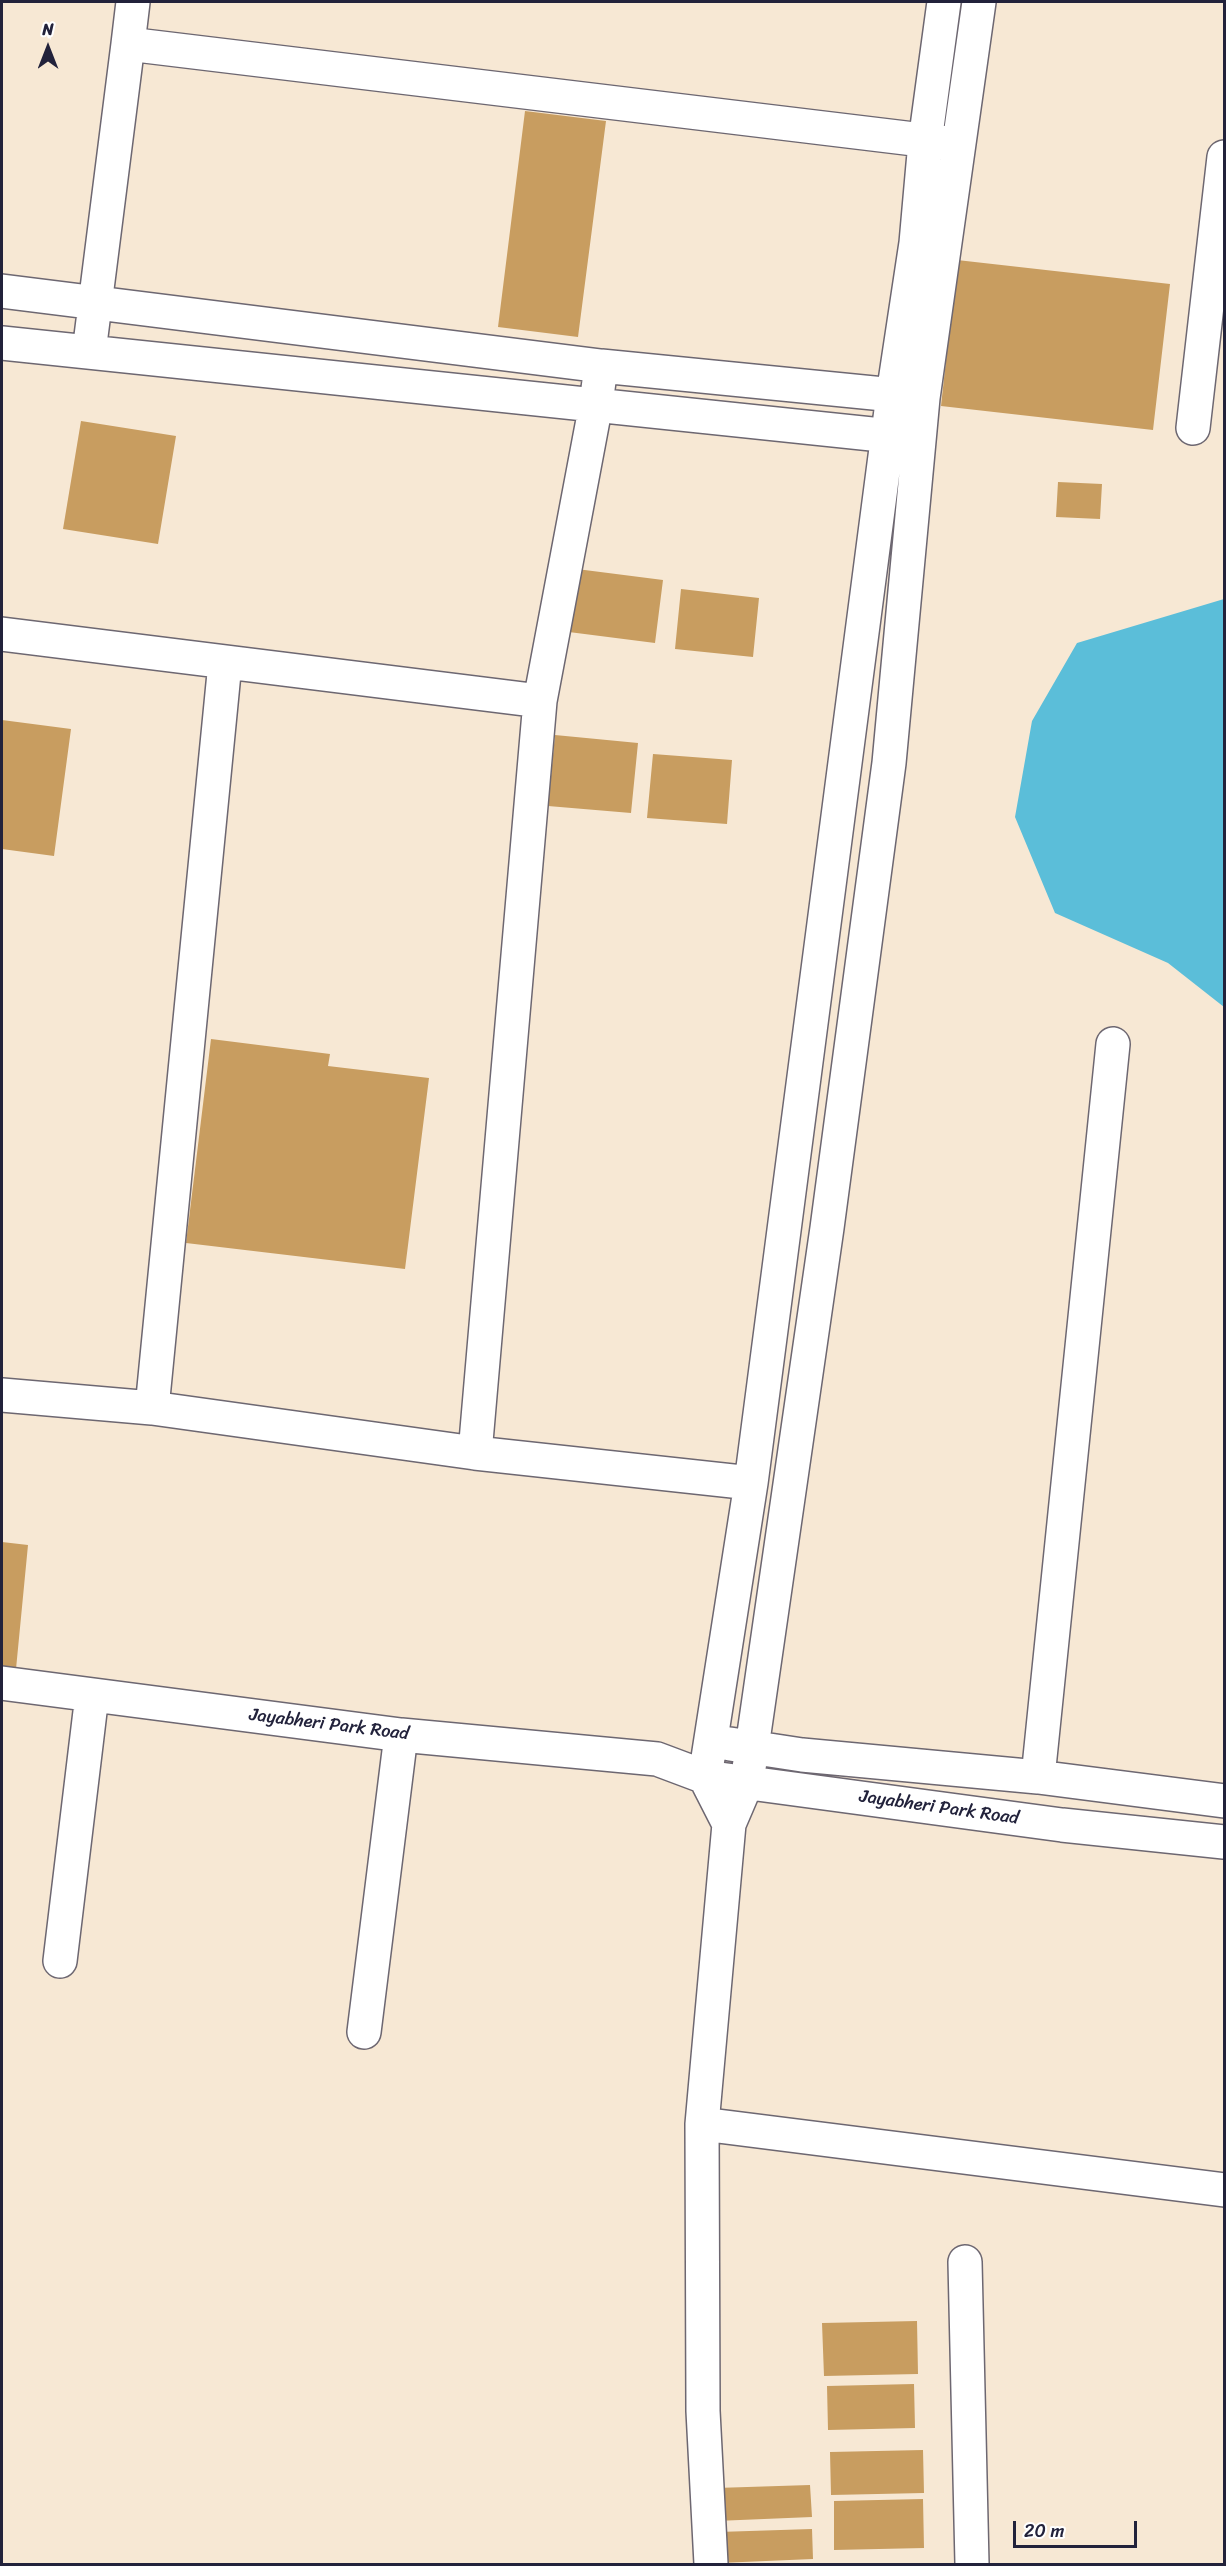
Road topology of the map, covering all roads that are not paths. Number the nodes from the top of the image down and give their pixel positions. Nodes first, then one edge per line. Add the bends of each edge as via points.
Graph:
1 (133, 2) edge
2 (944, 2) edge
3 (979, 2) edge
4 (128, 44) junction
5 (925, 142) junction
6 (958, 143) junction
7 (1224, 157) edge
8 (2, 291) edge
9 (95, 303) junction
10 (2, 343) edge
11 (89, 352) junction
12 (601, 366) junction
13 (908, 396) junction
14 (596, 404) junction
15 (1193, 428) dead end
16 (889, 435) junction
17 (920, 440) junction
18 (2, 634) edge
19 (225, 663) junction
20 (540, 701) junction
21 (1113, 1044) dead end
22 (2, 1395) edge
23 (152, 1408) junction
24 (475, 1454) junction
25 (751, 1482) junction
26 (2, 1683) edge
27 (92, 1695) junction
28 (401, 1735) junction
29 (711, 1741) junction
30 (753, 1747) junction
31 (657, 1759) junction
32 (705, 1777) junction
33 (1038, 1778) junction
34 (747, 1782) junction
35 (1224, 1801) edge
36 (729, 1824) junction
37 (1224, 1842) edge
38 (60, 1961) dead end
39 (364, 2032) dead end
40 (702, 2124) junction
41 (1224, 2190) edge
42 (965, 2262) dead end
43 (711, 2565) edge
44 (972, 2565) edge

1 - 4 street
2 - 5 street
3 - 6 street
4 - 5 street
4 - 9 street
5 - 6 street
5 - 13 street
6 - 13 street
7 - 15 street
8 - 9 street
9 - 11 street
9 - 12 street
10 - 11 street
11 - 14 street
12 - 13 street
12 - 14 street
13 - 16 street
13 - 17 street
14 - 16 street
14 - 20 street
16 - 17 street
16 - 25 street
17 - 30 street via 888,775
18 - 19 street
19 - 20 street
19 - 23 street
20 - 24 street
21 - 33 street
22 - 23 street
23 - 24 street
24 - 25 street
25 - 29 street
26 - 27 street, Jayabheri Park Road
27 - 28 street, Jayabheri Park Road
27 - 38 street
28 - 31 street, Jayabheri Park Road
28 - 39 street
29 - 30 street, Jayabheri Park Road
29 - 31 street, Jayabheri Park Road
29 - 32 street
30 - 33 street, Jayabheri Park Road
30 - 34 street
31 - 32 street, Jayabheri Park Road
32 - 34 street, Jayabheri Park Road
32 - 36 street
33 - 35 street, Jayabheri Park Road
34 - 36 street
34 - 37 street, Jayabheri Park Road via 1062,1825
36 - 40 street
40 - 41 street
40 - 43 street via 703,2411
42 - 44 street

